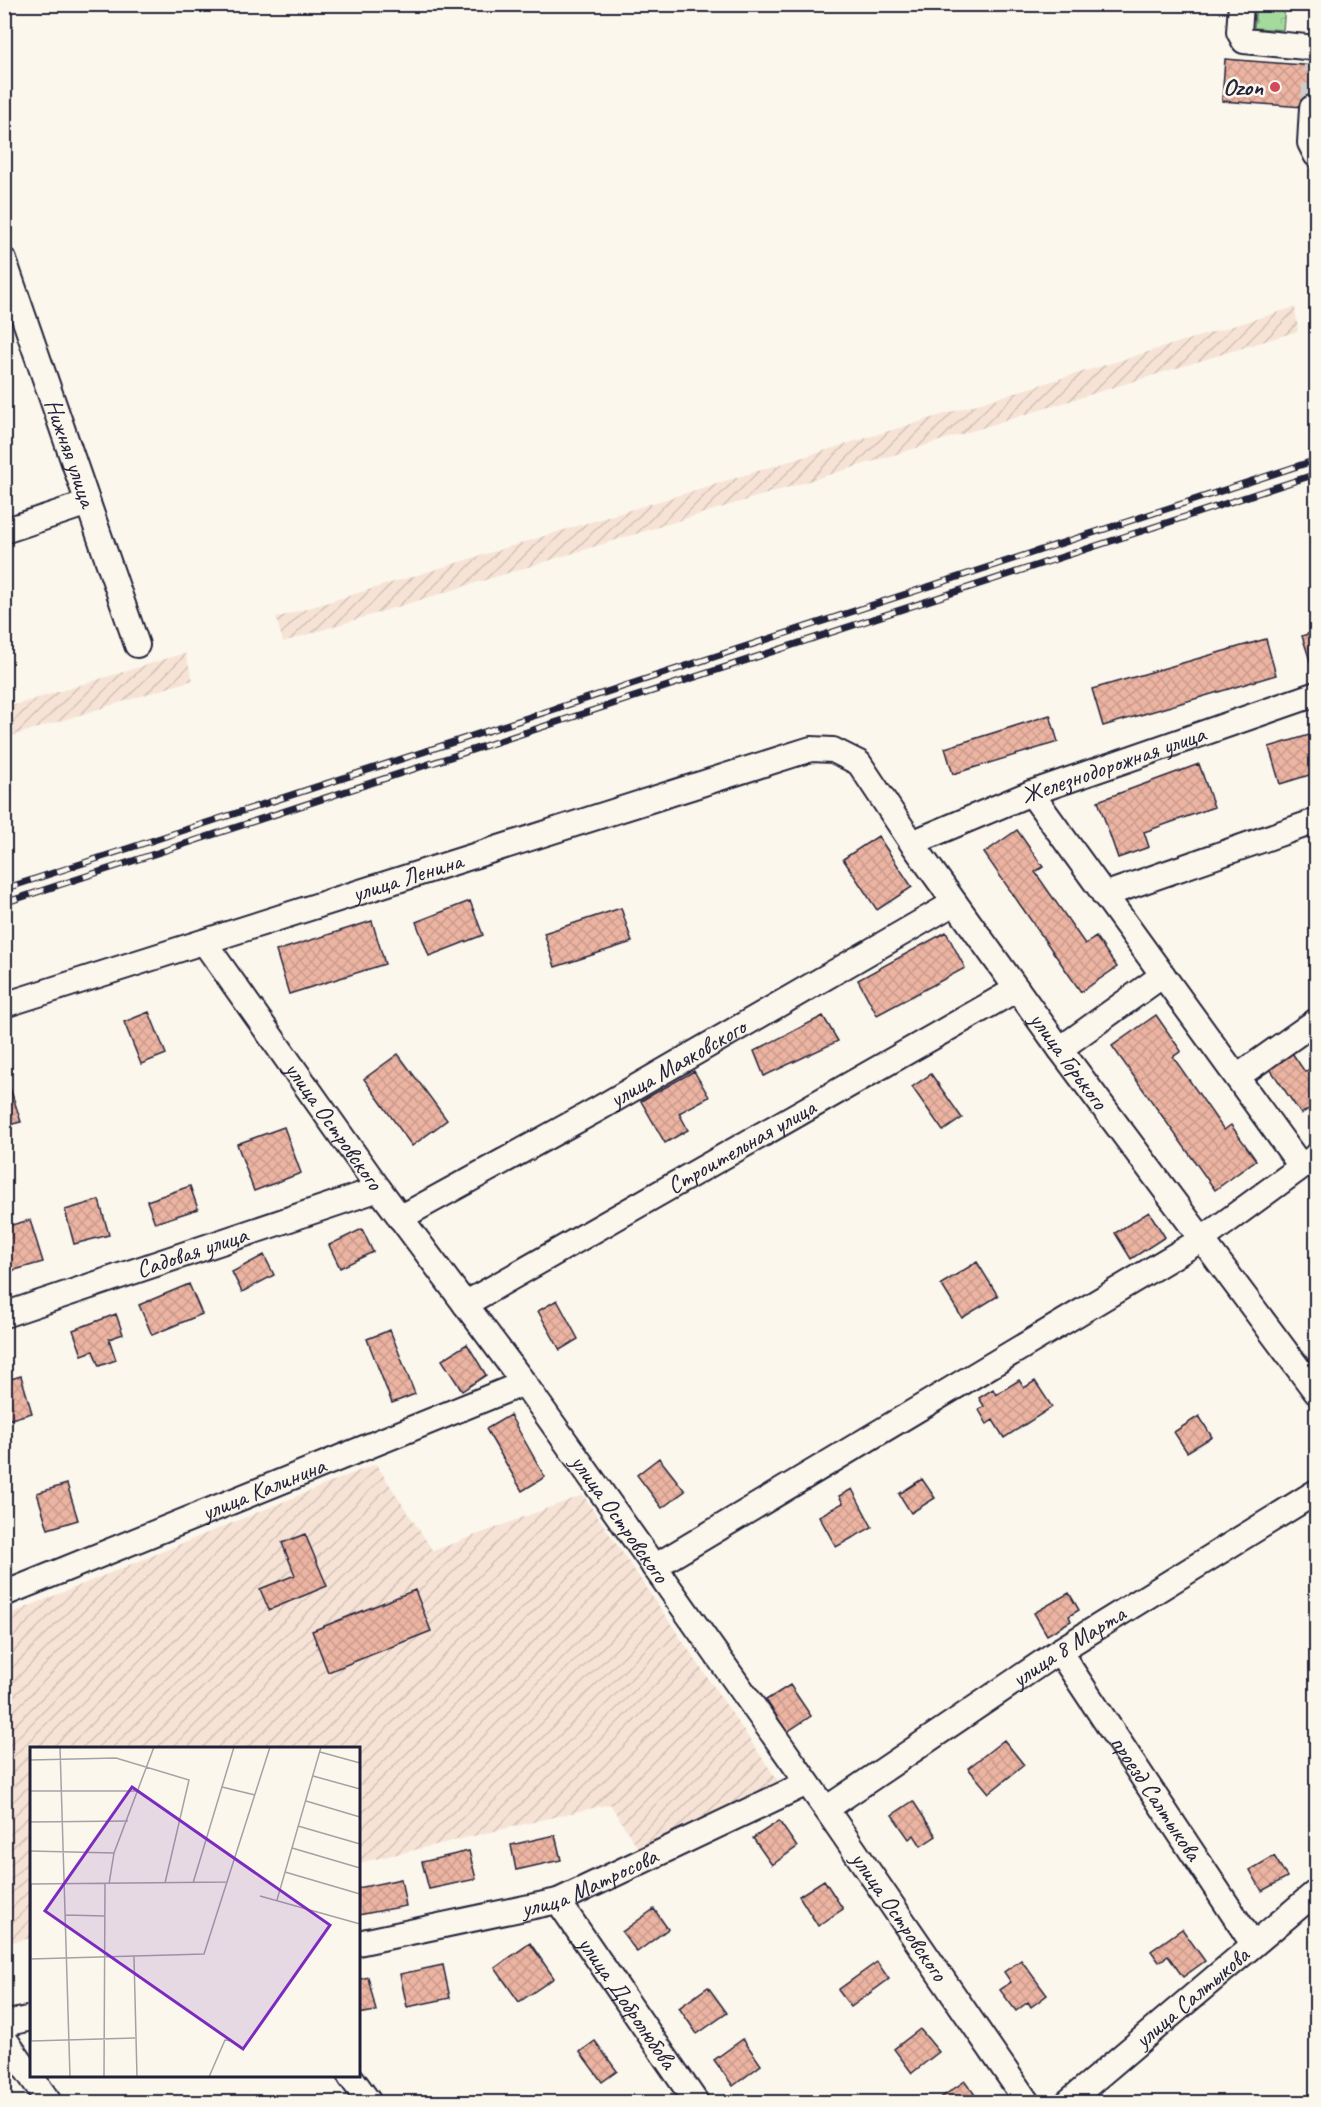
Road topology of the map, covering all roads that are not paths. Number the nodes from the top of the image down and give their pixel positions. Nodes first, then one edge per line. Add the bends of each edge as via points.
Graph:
1 (1241, 4) edge
2 (1316, 55) edge
3 (1312, 108) dead end
4 (1317, 155) edge
5 (4, 260) edge
6 (88, 503) junction
7 (4, 531) edge
8 (137, 645) dead end
9 (1317, 694) edge
10 (811, 749) joint
11 (1031, 793) junction
12 (1317, 821) edge
13 (912, 843) junction
14 (1104, 895) junction
15 (954, 903) junction
16 (204, 942) junction
17 (1163, 975) junction
18 (1017, 989) junction
19 (4, 1005) edge
20 (1317, 1021) edge
21 (1060, 1049) junction
22 (1237, 1077) junction
23 (1309, 1161) edge
24 (379, 1189) junction
25 (400, 1218) junction
26 (1204, 1238) junction
27 (465, 1304) junction
28 (4, 1315) edge
29 (524, 1383) junction
30 (1317, 1392) edge
31 (1317, 1492) edge
32 (654, 1567) junction
33 (4, 1594) edge
34 (1059, 1652) junction
35 (807, 1783) junction
36 (826, 1809) junction
37 (1317, 1892) edge
38 (558, 1901) junction
39 (360, 1942) edge
40 (1253, 1944) junction
41 (30, 2018) edge
42 (4, 2024) edge
43 (4, 2038) edge
44 (30, 2076) edge
45 (31, 2077) edge
46 (351, 2077) edge
47 (49, 2103) edge
48 (369, 2103) edge
49 (696, 2103) edge
50 (1028, 2103) edge
51 (1068, 2103) edge

1 - 2 street via 1239,32 1244,41
3 - 4 street via 1310,143
5 - 6 street, Нижняя улица
6 - 7 street
6 - 8 street, Нижняя улица
9 - 11 street, Железнодорожная улица
10 - 13 street, улица Горького via 833,750 859,763
10 - 16 street, улица Ленина
11 - 13 street, Железнодорожная улица
11 - 14 street
12 - 14 street
13 - 15 street, улица Горького
14 - 17 street
15 - 18 street, улица Горького
15 - 25 street, улица Маяковского via 598,1109
16 - 19 street, улица Ленина
16 - 24 street, улица Островского
17 - 21 street
17 - 22 street
18 - 21 street, улица Горького
18 - 27 street, Строительная улица
20 - 22 street
21 - 26 street, улица Горького
22 - 23 street
23 - 26 street
24 - 25 street, улица Островского
24 - 28 street, Садовая улица
25 - 27 street, улица Островского
26 - 30 street, улица Горького
26 - 32 street
27 - 29 street, улица Островского
29 - 32 street, улица Островского
29 - 33 street, улица Калинина
31 - 34 street, улица 8 Марта
32 - 35 street, улица Островского
34 - 36 street, улица 8 Марта
34 - 40 street, проезд Салтыкова
35 - 36 street, улица Островского
35 - 38 street, улица Матросова
36 - 50 street, улица Островского
37 - 40 street, улица Салтыкова
38 - 39 street, улица Матросова
38 - 49 street, улица Добролюбова
40 - 51 street, улица Салтыкова
41 - 42 street
43 - 44 street
45 - 47 street
46 - 48 street

